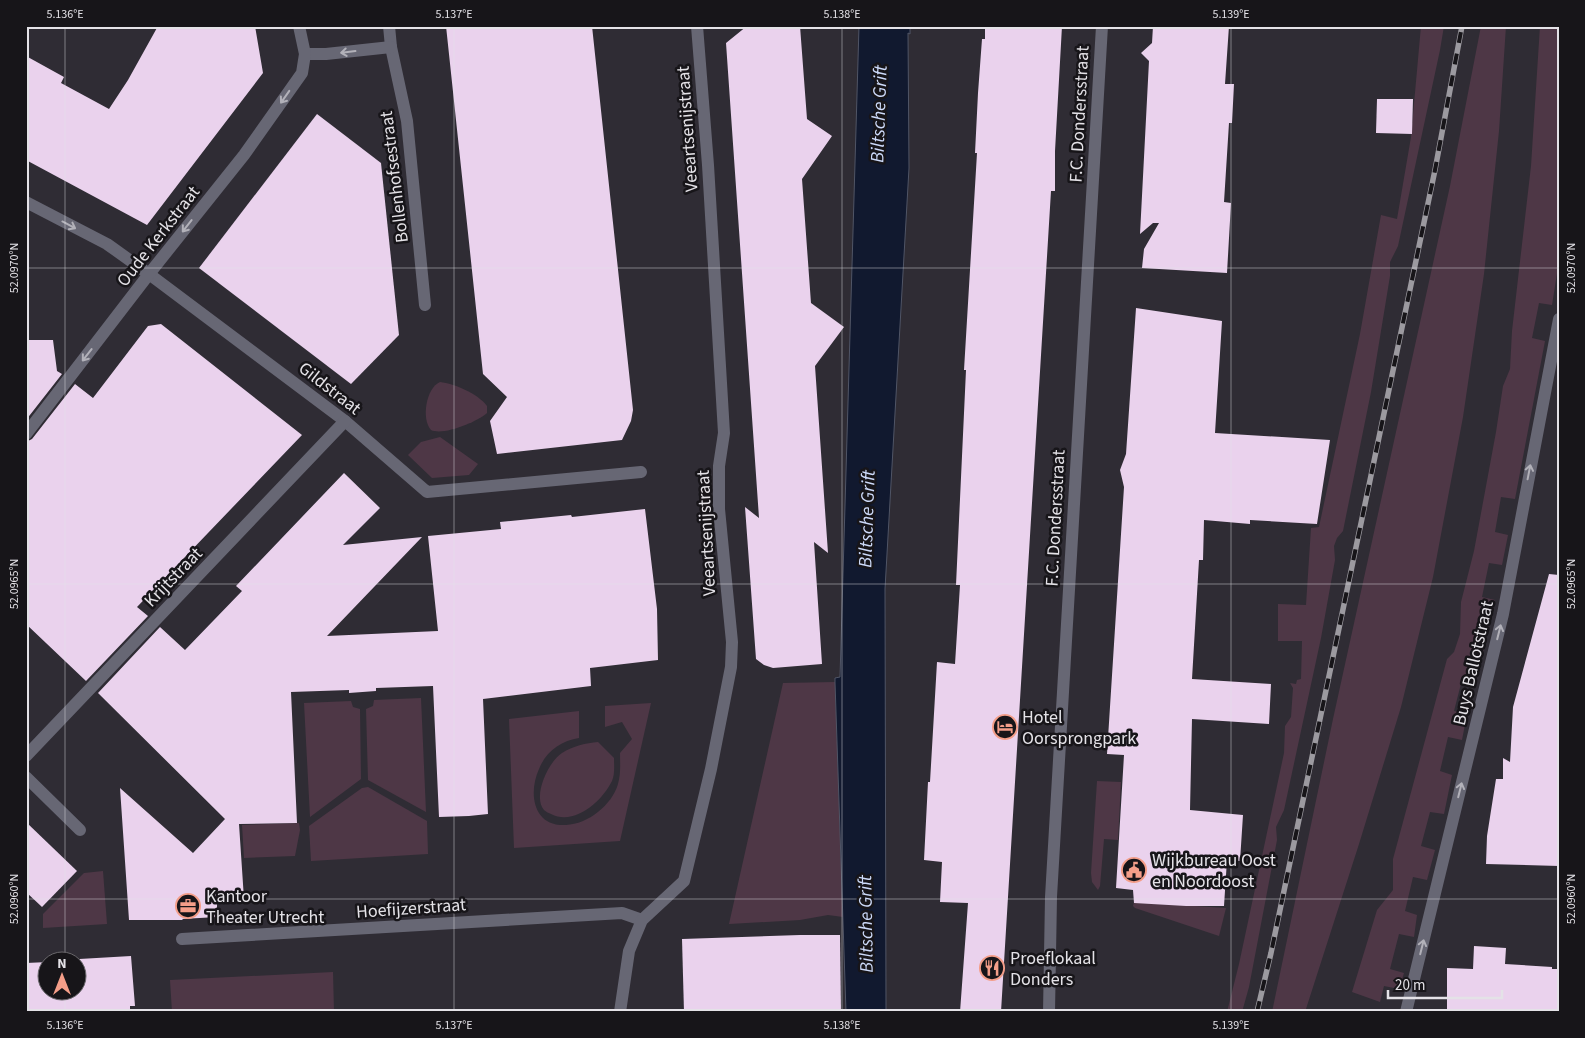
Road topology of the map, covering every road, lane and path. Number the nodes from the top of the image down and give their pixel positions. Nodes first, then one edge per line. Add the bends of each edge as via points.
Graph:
1 (299, 26) edge
2 (390, 26) edge
3 (697, 26) edge
4 (1102, 26) edge
5 (391, 47) junction
6 (305, 54) junction
7 (26, 202) edge
8 (149, 274) junction
9 (425, 305) dead end
10 (1559, 319) edge
11 (345, 422) junction
12 (26, 434) edge
13 (641, 472) dead end
14 (26, 756) edge
15 (26, 778) edge
16 (80, 830) dead end
17 (642, 920) junction
18 (182, 939) dead end
19 (620, 1012) edge
20 (1049, 1012) edge
21 (1406, 1012) edge

1 - 6 street
2 - 5 street, Bollenhofsestraat
3 - 17 street, Veeartsenijstraat via 724,434 718,466 719,509 732,642 711,769 684,881
4 - 20 street, F.C. Dondersstraat via 1052,887
5 -> 6 street
5 - 9 street, Bollenhofsestraat via 407,121
6 -> 8 street, Oude Kerkstraat via 302,73 244,155
7 -> 8 street, Gildstraat via 107,244
8 - 11 street, Gildstraat
8 -> 12 street, Oude Kerkstraat
21 -> 10 street, Buys Ballotstraat via 1503,614
11 - 13 street, Gildstraat via 427,492
11 - 14 street, Krijtstraat
15 - 16 street
17 - 18 street, Hoefijzerstraat via 622,913
17 - 19 street, Veeartsenijstraat via 629,951

